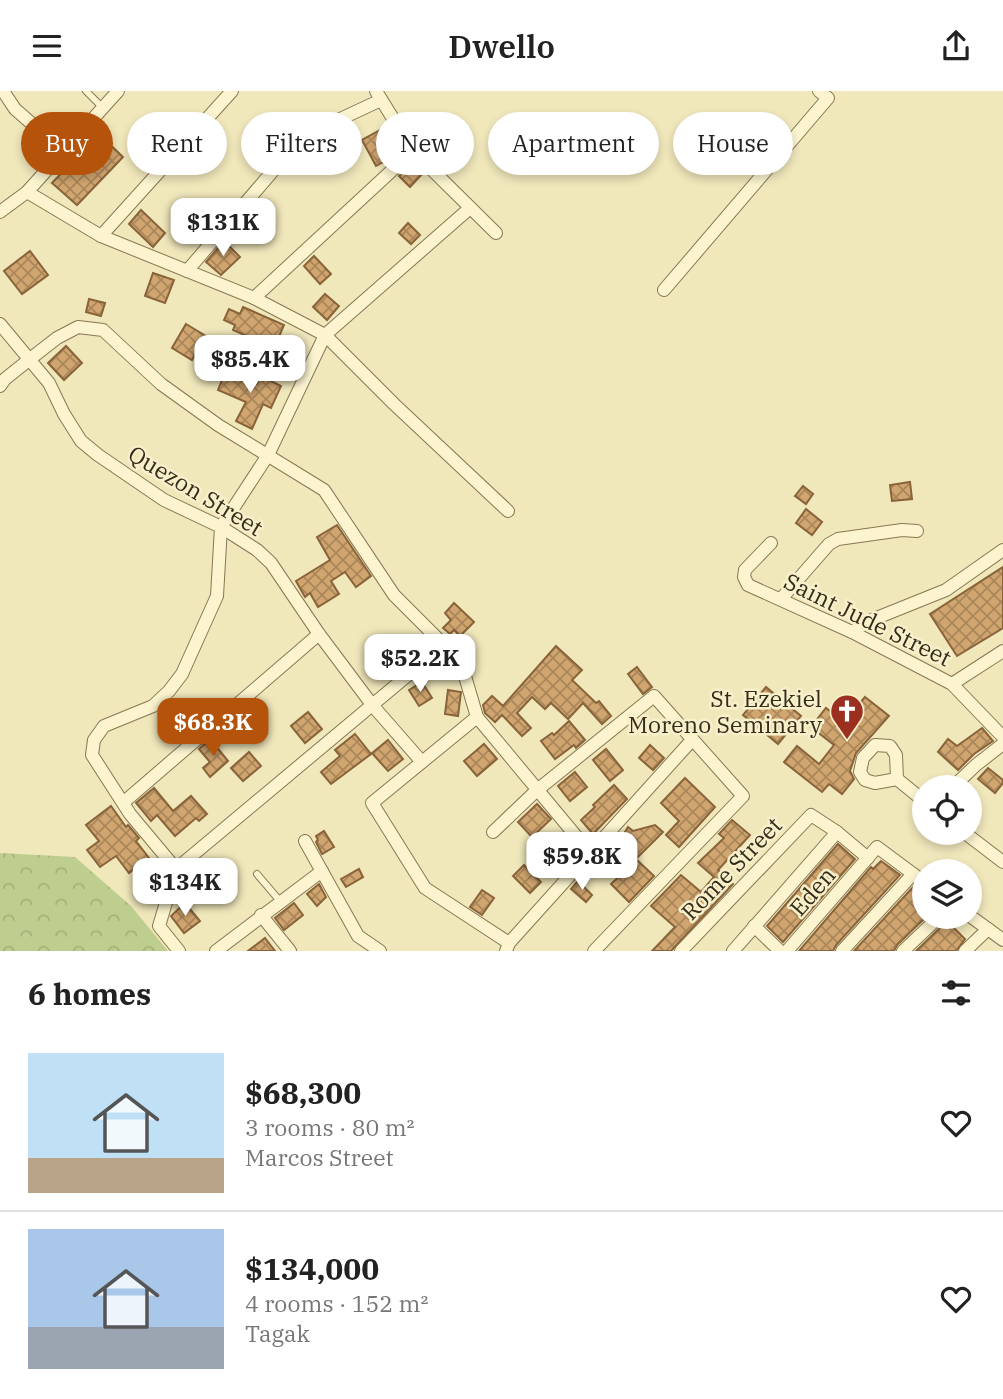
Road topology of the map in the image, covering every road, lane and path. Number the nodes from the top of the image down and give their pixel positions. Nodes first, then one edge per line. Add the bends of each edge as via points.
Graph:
1 (3, 91) edge
2 (86, 91) edge
3 (118, 91) edge
4 (232, 91) edge
5 (819, 91) edge
6 (379, 96) edge
7 (103, 108) junction
8 (99, 112) edge
9 (389, 112) edge
10 (21, 114) edge
11 (43, 175) edge
12 (387, 175) edge
13 (437, 175) edge
14 (27, 192) junction
15 (470, 208) junction
16 (0, 212) edge
17 (496, 233) dead end
18 (101, 236) junction
19 (187, 271) junction
20 (664, 290) dead end
21 (254, 298) junction
22 (0, 324) edge
23 (325, 335) junction
24 (30, 359) junction
25 (0, 386) edge
26 (268, 455) junction
27 (508, 510) dead end
28 (221, 527) junction
29 (917, 531) dead end
30 (771, 543) dead end
31 (1003, 550) edge
32 (781, 599) junction
33 (852, 632) junction
34 (319, 634) junction
35 (444, 645) junction
36 (1003, 651) edge
37 (952, 684) junction
38 (373, 706) junction
39 (477, 717) junction
40 (1003, 737) edge
41 (692, 740) junction
42 (1003, 744) edge
43 (422, 762) junction
44 (966, 775) edge
45 (897, 779) dead end
46 (912, 791) edge
47 (537, 792) junction
48 (124, 802) junction
49 (493, 832) dead end
50 (837, 832) junction
51 (305, 841) dead end
52 (981, 845) edge
53 (591, 854) junction
54 (868, 858) junction
55 (1003, 862) edge
56 (176, 869) junction
57 (322, 871) junction
58 (912, 873) edge
59 (257, 874) dead end
60 (912, 875) edge
61 (280, 901) junction
62 (261, 915) junction
63 (982, 925) edge
64 (754, 926) junction
65 (926, 929) edge
66 (988, 929) junction
67 (1003, 940) edge
68 (508, 947) edge
69 (179, 951) edge
70 (216, 951) edge
71 (290, 951) edge
72 (380, 951) edge
73 (594, 951) edge
74 (681, 951) edge
75 (733, 951) edge
76 (780, 951) edge
77 (787, 951) edge
78 (842, 951) edge
79 (903, 951) edge
80 (965, 951) edge

1 - 10 street
2 - 7 lane
3 - 7 street
4 - 18 street
5 - 20 street via 828,98
6 - 9 street
6 - 19 street via 296,143
7 - 8 street
11 - 14 street
12 - 21 street
13 - 15 street
14 - 16 street
14 - 18 street
15 - 17 street
15 - 23 street
18 - 19 street
19 - 21 street
21 - 23 street
22 - 24 street, Quezon Street
23 - 26 street
23 - 27 street
24 - 25 street
24 - 26 street via 78,327 103,330 161,384
24 - 28 street, Quezon Street via 81,441 98,456 164,500
26 - 28 street
26 - 35 street via 324,490 394,595
28 - 34 street, Quezon Street via 271,563
28 - 48 street via 217,596 182,674 153,706 104,726 94,740 92,755
29 - 32 street via 838,539
30 - 32 street, Saint Jude Street via 744,577 748,585
31 - 33 street via 946,590
32 - 33 street, Saint Jude Street
33 - 37 street, Saint Jude Street
34 - 38 street, Quezon Street
34 - 48 street
35 - 38 street
35 - 39 street via 461,666
36 - 37 street
37 - 40 street, Saint Jude Street
38 - 43 street, Quezon Street
38 - 56 street
39 - 43 street
39 - 47 street
41 - 47 street via 654,696
41 - 53 street
41 - 73 street via 743,796
42 - 44 street
43 - 68 street via 372,803 425,888
45 - 46 street
47 - 49 street
47 - 53 street
48 - 56 street
50 - 54 street
50 - 64 street
50 - 74 street, Rome Street via 811,815
51 - 57 street
52 - 55 street
53 - 68 street
54 - 58 street via 877,847
54 - 77 street, Eden
56 - 69 street via 159,926
57 - 61 street
57 - 72 street via 358,936
59 - 61 lane
60 - 78 street
61 - 62 street
62 - 70 street
62 - 71 street
63 - 66 street
64 - 75 street
64 - 76 street
65 - 79 street
66 - 67 street
66 - 80 street

